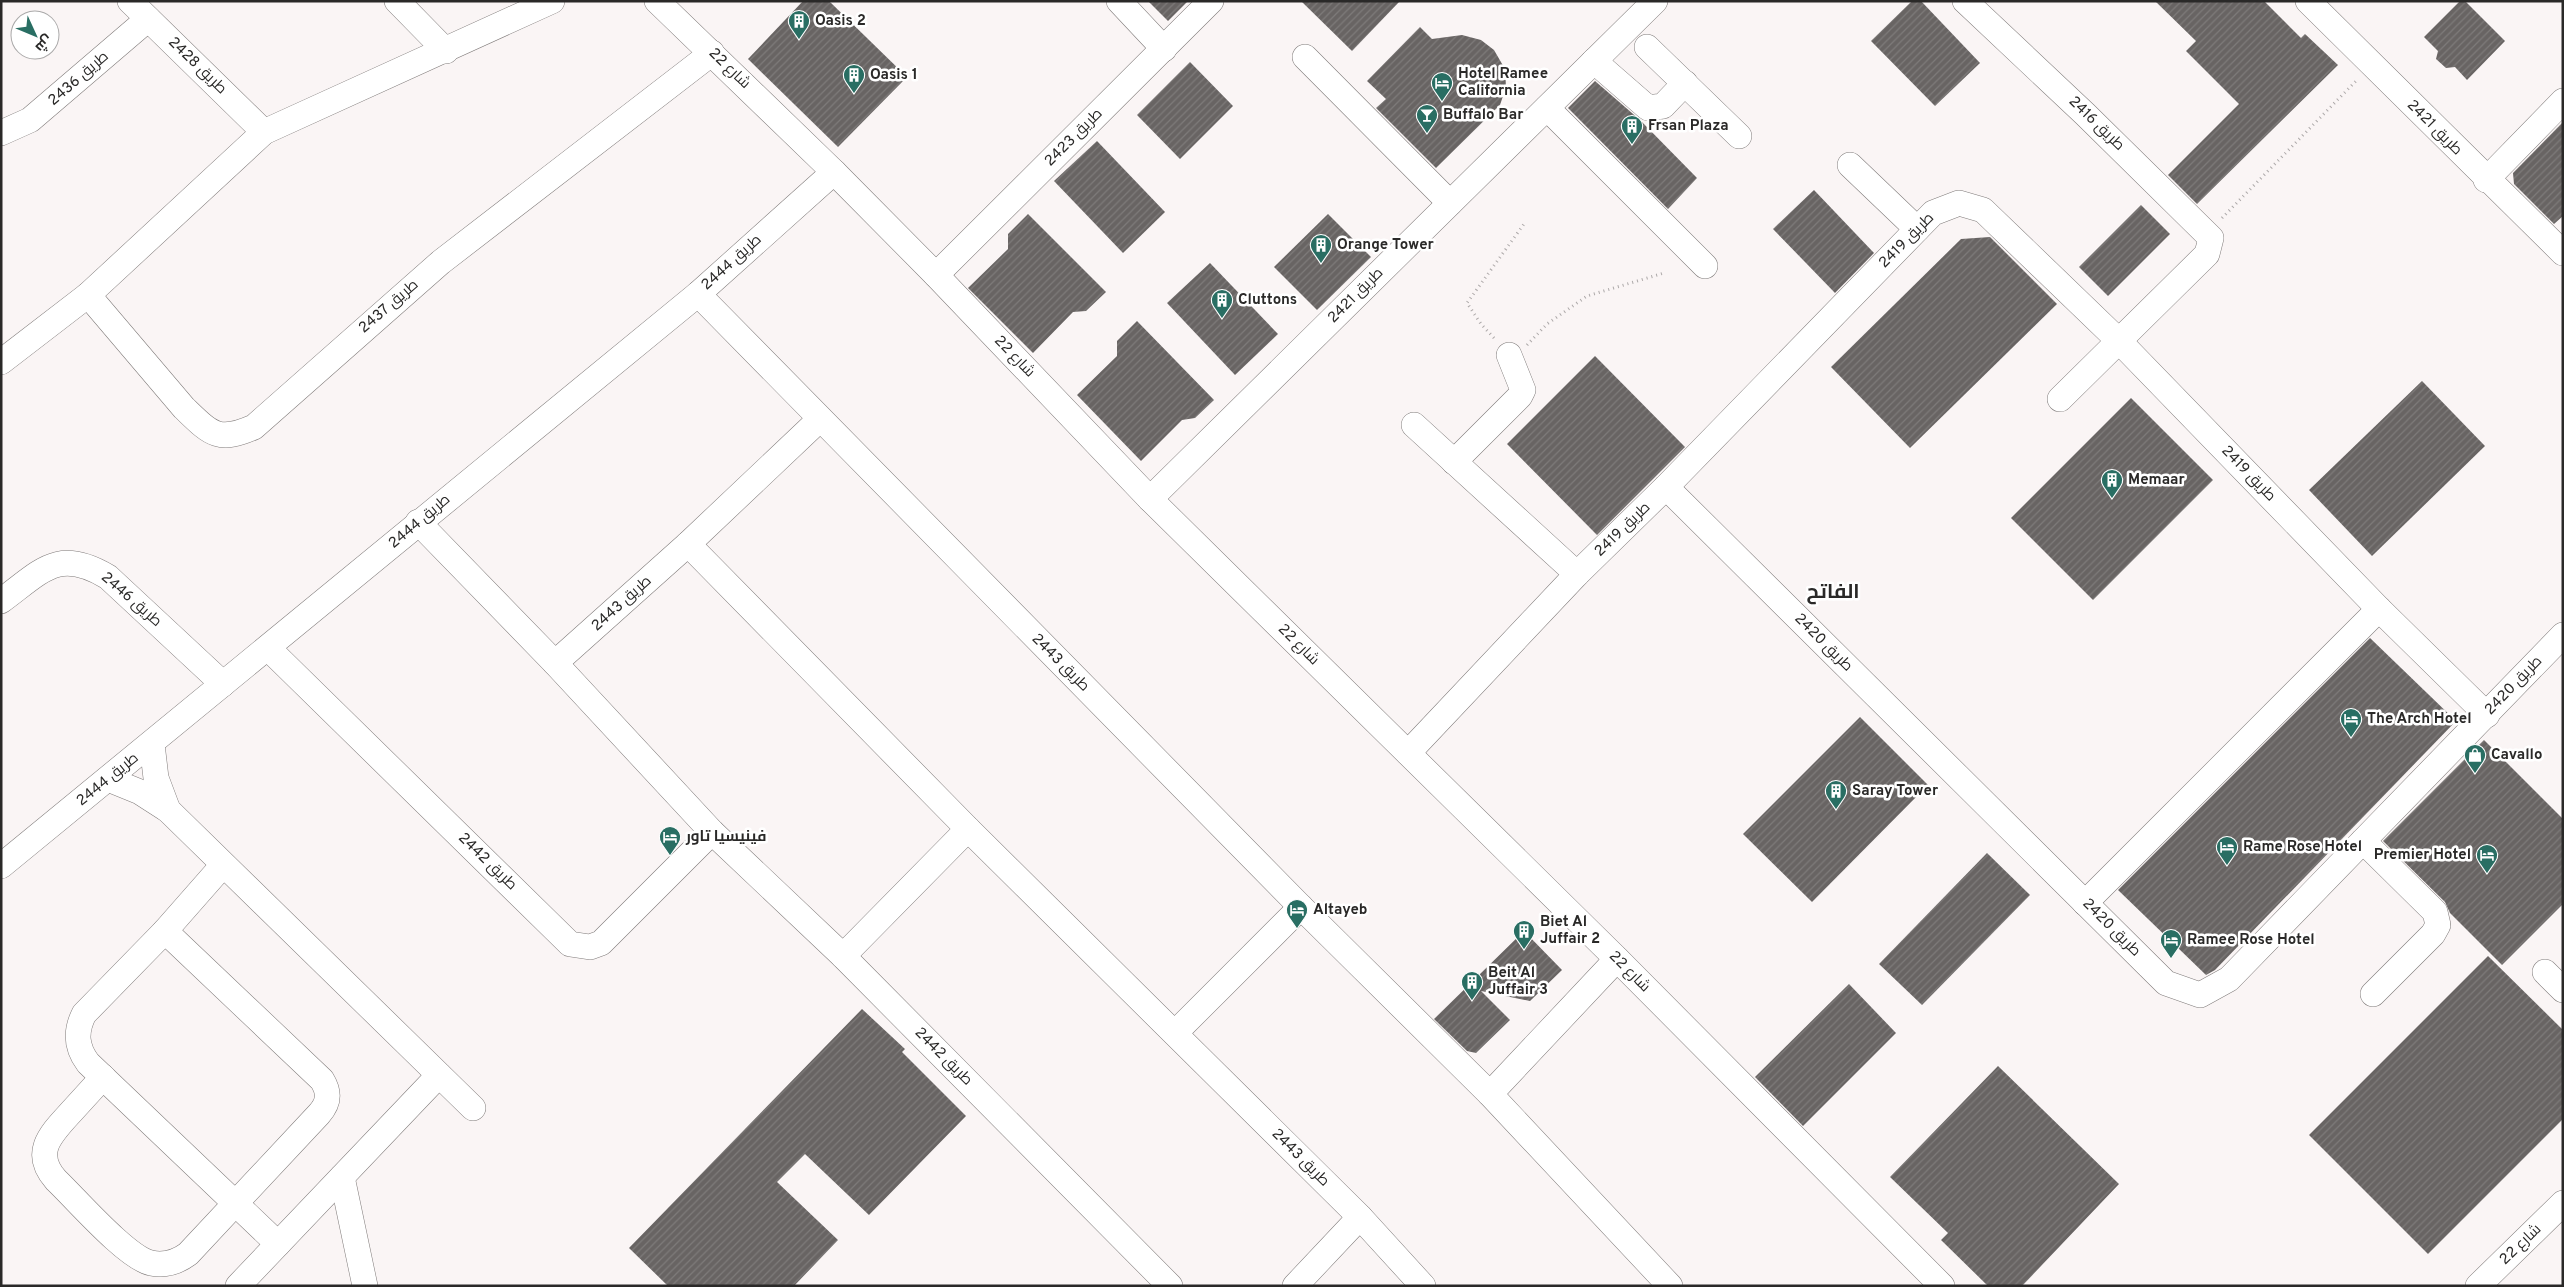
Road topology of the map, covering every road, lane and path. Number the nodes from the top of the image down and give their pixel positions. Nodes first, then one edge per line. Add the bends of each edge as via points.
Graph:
1 (130, 1) edge
2 (396, 1) edge
3 (552, 1) edge
4 (657, 1) edge
5 (1120, 1) edge
6 (1211, 1) edge
7 (1965, 1) edge
8 (2308, 1) edge
9 (1647, 3) edge
10 (148, 19) junction
11 (1648, 47) dead end
12 (1164, 49) junction
13 (446, 51) junction
14 (712, 53) junction
15 (1305, 57) dead end
16 (1594, 61) junction
17 (2372, 65) junction
18 (1685, 83) junction
19 (2563, 101) edge
20 (1547, 108) junction
21 (3, 130) edge
22 (264, 132) junction
23 (1738, 136) dead end
24 (1850, 165) dead end
25 (834, 172) junction
26 (2486, 180) junction
27 (1450, 203) junction
28 (1524, 224) dead end
29 (1917, 229) junction
30 (2208, 244) junction
31 (2563, 253) edge
32 (1705, 266) dead end
33 (1664, 273) dead end
34 (936, 275) junction
35 (698, 294) junction
36 (88, 295) junction
37 (2119, 341) junction
38 (1509, 355) junction
39 (1, 362) edge
40 (2060, 399) dead end
41 (820, 419) junction
42 (1414, 425) dead end
43 (1454, 462) junction
44 (1675, 474) junction
45 (1150, 499) junction
46 (418, 522) junction
47 (688, 544) junction
48 (1577, 574) junction
49 (1, 602) edge
50 (2379, 609) junction
51 (2563, 635) edge
52 (269, 649) junction
53 (555, 663) junction
54 (223, 684) junction
55 (2487, 715) junction
56 (152, 744) junction
57 (1408, 753) junction
58 (108, 779) junction
59 (168, 810) junction
60 (968, 829) junction
61 (712, 832) junction
62 (2363, 841) junction
63 (223, 864) junction
64 (1, 866) edge
65 (2085, 903) junction
66 (1301, 907) junction
67 (165, 931) junction
68 (842, 956) junction
69 (1617, 959) junction
70 (2545, 972) dead end
71 (2563, 990) edge
72 (2373, 994) dead end
73 (1175, 1033) junction
74 (439, 1075) junction
75 (103, 1077) junction
76 (1490, 1094) junction
77 (473, 1108) dead end
78 (342, 1177) junction
79 (2563, 1203) edge
80 (235, 1204) junction
81 (1360, 1217) junction
82 (278, 1244) junction
83 (238, 1286) edge
84 (365, 1286) edge
85 (1170, 1286) edge
86 (1294, 1286) edge
87 (1423, 1286) edge
88 (1670, 1286) edge
89 (1942, 1286) edge
90 (2478, 1286) edge

1 - 10 street, طريق 2428
2 - 13 street
3 - 13 street
4 - 14 street, شارع 22
5 - 12 street
6 - 12 street, طريق 2423
7 - 30 street, طريق 2416
8 - 17 street, طريق 2421
9 - 16 street, طريق 2421
10 - 21 street, طريق 2436 via 30,120
10 - 22 street, طريق 2428
11 - 18 street
12 - 34 street, طريق 2423
13 - 22 street
14 - 25 street, شارع 22
14 - 36 street, طريق 2437 via 441,262 254,427 236,435 222,437 202,426
15 - 27 street
16 - 18 street via 1648,108 1663,106
16 - 20 street, طريق 2421
17 - 26 street, طريق 2421
17 - 30 path
18 - 23 street
19 - 26 street
20 - 27 street, طريق 2421
20 - 32 street
22 - 36 street
24 - 29 street
25 - 34 street, شارع 22
25 - 35 street, طريق 2444
26 - 31 street, طريق 2421
27 - 45 street, طريق 2421 via 1374,266
28 - 38 path via 1467,303
29 - 37 street, طريق 2419 via 1933,213 1959,203 1983,210
29 - 44 street, طريق 2419
30 - 37 street
33 - 38 path via 1587,296 1547,324 1523,350
34 - 45 street, شارع 22
35 - 41 street, طريق 2443
35 - 46 street, طريق 2444
36 - 39 street
37 - 40 street
37 - 50 street, طريق 2419
38 - 43 street via 1523,390 1520,396
41 - 47 street, طريق 2443
41 - 66 street, طريق 2443
42 - 43 street
43 - 48 street
44 - 48 street, طريق 2419
44 - 65 street, طريق 2420
45 - 57 street, شارع 22
46 - 52 street, طريق 2444
46 - 53 street, طريق 2442
47 - 53 street, طريق 2443
47 - 60 street, طريق 2443
48 - 57 street, طريق 2419
49 - 54 street, طريق 2446 via 49,567 66,562 90,566 108,578
50 - 55 street, طريق 2419
50 - 65 street
51 - 55 street, طريق 2420
52 - 54 street, طريق 2444
52 - 61 street, طريق 2442 via 570,944 590,948 601,943
53 - 61 street, طريق 2442
54 - 56 street, طريق 2444
55 - 62 street, طريق 2420 via 2469,744 2390,824
56 - 58 street, طريق 2444
56 - 59 street via 156,778
57 - 69 street, شارع 22
58 - 59 street via 140,792
58 - 64 street, طريق 2444
59 - 63 street
60 - 68 street
60 - 73 street, طريق 2443
61 - 68 street, طريق 2442
62 - 65 street, طريق 2420 via 2229,979 2200,995 2166,983
62 - 72 street via 2435,912 2438,920 2433,934
63 - 67 street
63 - 74 street
66 - 73 street
66 - 76 street, طريق 2443
67 - 75 street via 84,1014 78,1044 82,1054
67 - 80 street via 322,1080 328,1094 324,1108
68 - 85 street, طريق 2442
69 - 76 street
69 - 89 street, شارع 22
70 - 71 street
73 - 81 street, طريق 2443
74 - 77 street
74 - 78 street
75 - 80 street
75 - 80 street via 52,1132 44,1157 56,1180 133,1255 160,1264 180,1260
76 - 88 street, طريق 2443
78 - 82 street
78 - 84 street
79 - 90 street, شارع 22
80 - 82 street
81 - 86 street
81 - 87 street, طريق 2443
82 - 83 street

